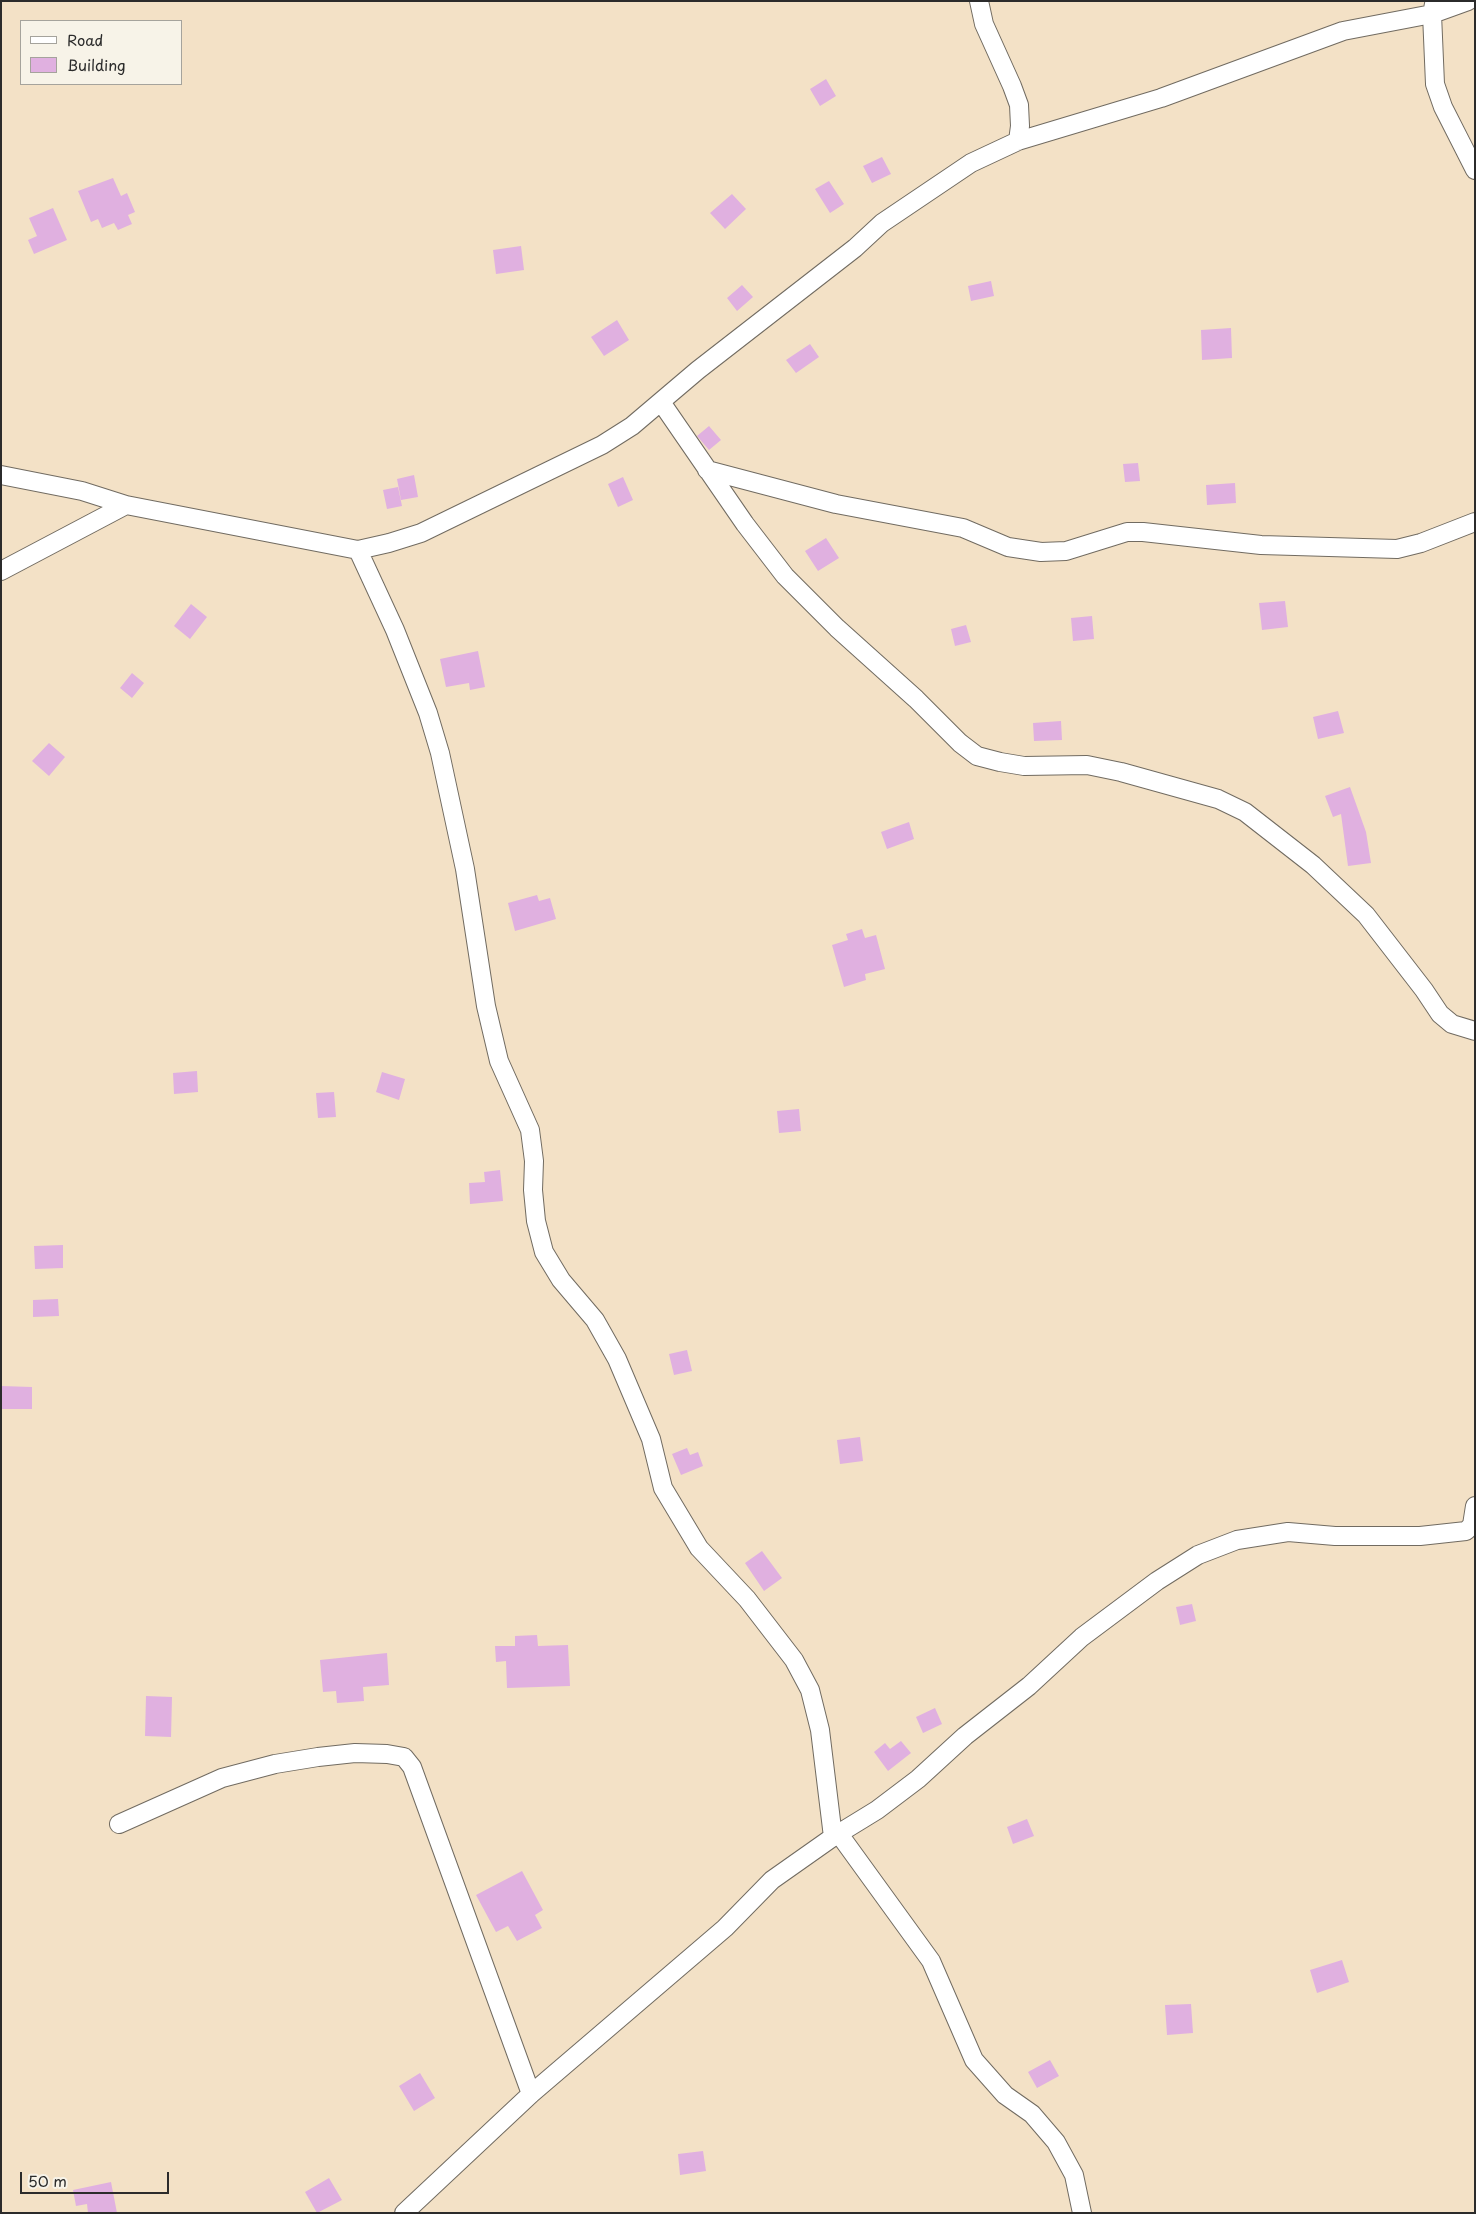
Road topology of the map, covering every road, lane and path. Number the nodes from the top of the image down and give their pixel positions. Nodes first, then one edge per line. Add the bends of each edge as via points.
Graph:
1 (979, 1) edge
2 (1468, 1) edge
3 (1433, 8) edge
4 (1018, 142) junction
5 (1475, 170) edge
6 (661, 402) junction
7 (707, 470) junction
8 (1, 475) edge
9 (126, 505) junction
10 (1475, 522) edge
11 (358, 550) junction
12 (1, 570) edge
13 (1475, 1031) edge
14 (1475, 1506) edge
15 (1473, 1525) edge
16 (119, 1824) dead end
17 (836, 1835) junction
18 (531, 2094) junction
19 (404, 2213) edge
20 (1082, 2213) edge

1 - 4 street via 984,24 1019,105
2 - 3 street
3 - 4 street via 1343,31 1161,98
3 - 5 street via 1435,84
4 - 6 street via 971,163 882,223
6 - 7 street
6 - 11 street via 632,426 602,444 429,529
7 - 10 street via 836,504 962,528 1008,547 1041,552 1066,551 1127,532 1261,545 1397,549
7 - 13 street via 785,576 960,743 978,756 1024,766 1087,765 1121,772 1218,799 1245,812 1313,865 1366,916 1440,1014 1452,1024
8 - 9 street via 82,491
9 - 11 street
9 - 12 street
11 - 17 street via 428,713 440,753 465,869 486,1006 499,1060 530,1130 534,1161 532,1190 544,1252 561,1280 595,1320 617,1359 650,1439 663,1488 699,1548 747,1599 794,1660 810,1690 820,1730
14 - 15 street
15 - 17 street via 1466,1531 1420,1536 1335,1536 1288,1532 1237,1540 1198,1555 1082,1637 918,1779
16 - 18 street via 222,1778 275,1764 355,1753 404,1757 412,1767
17 - 18 street via 772,1880 725,1928
17 - 20 street via 931,1961 974,2060 1005,2095 1032,2114 1056,2142 1074,2174
18 - 19 street

